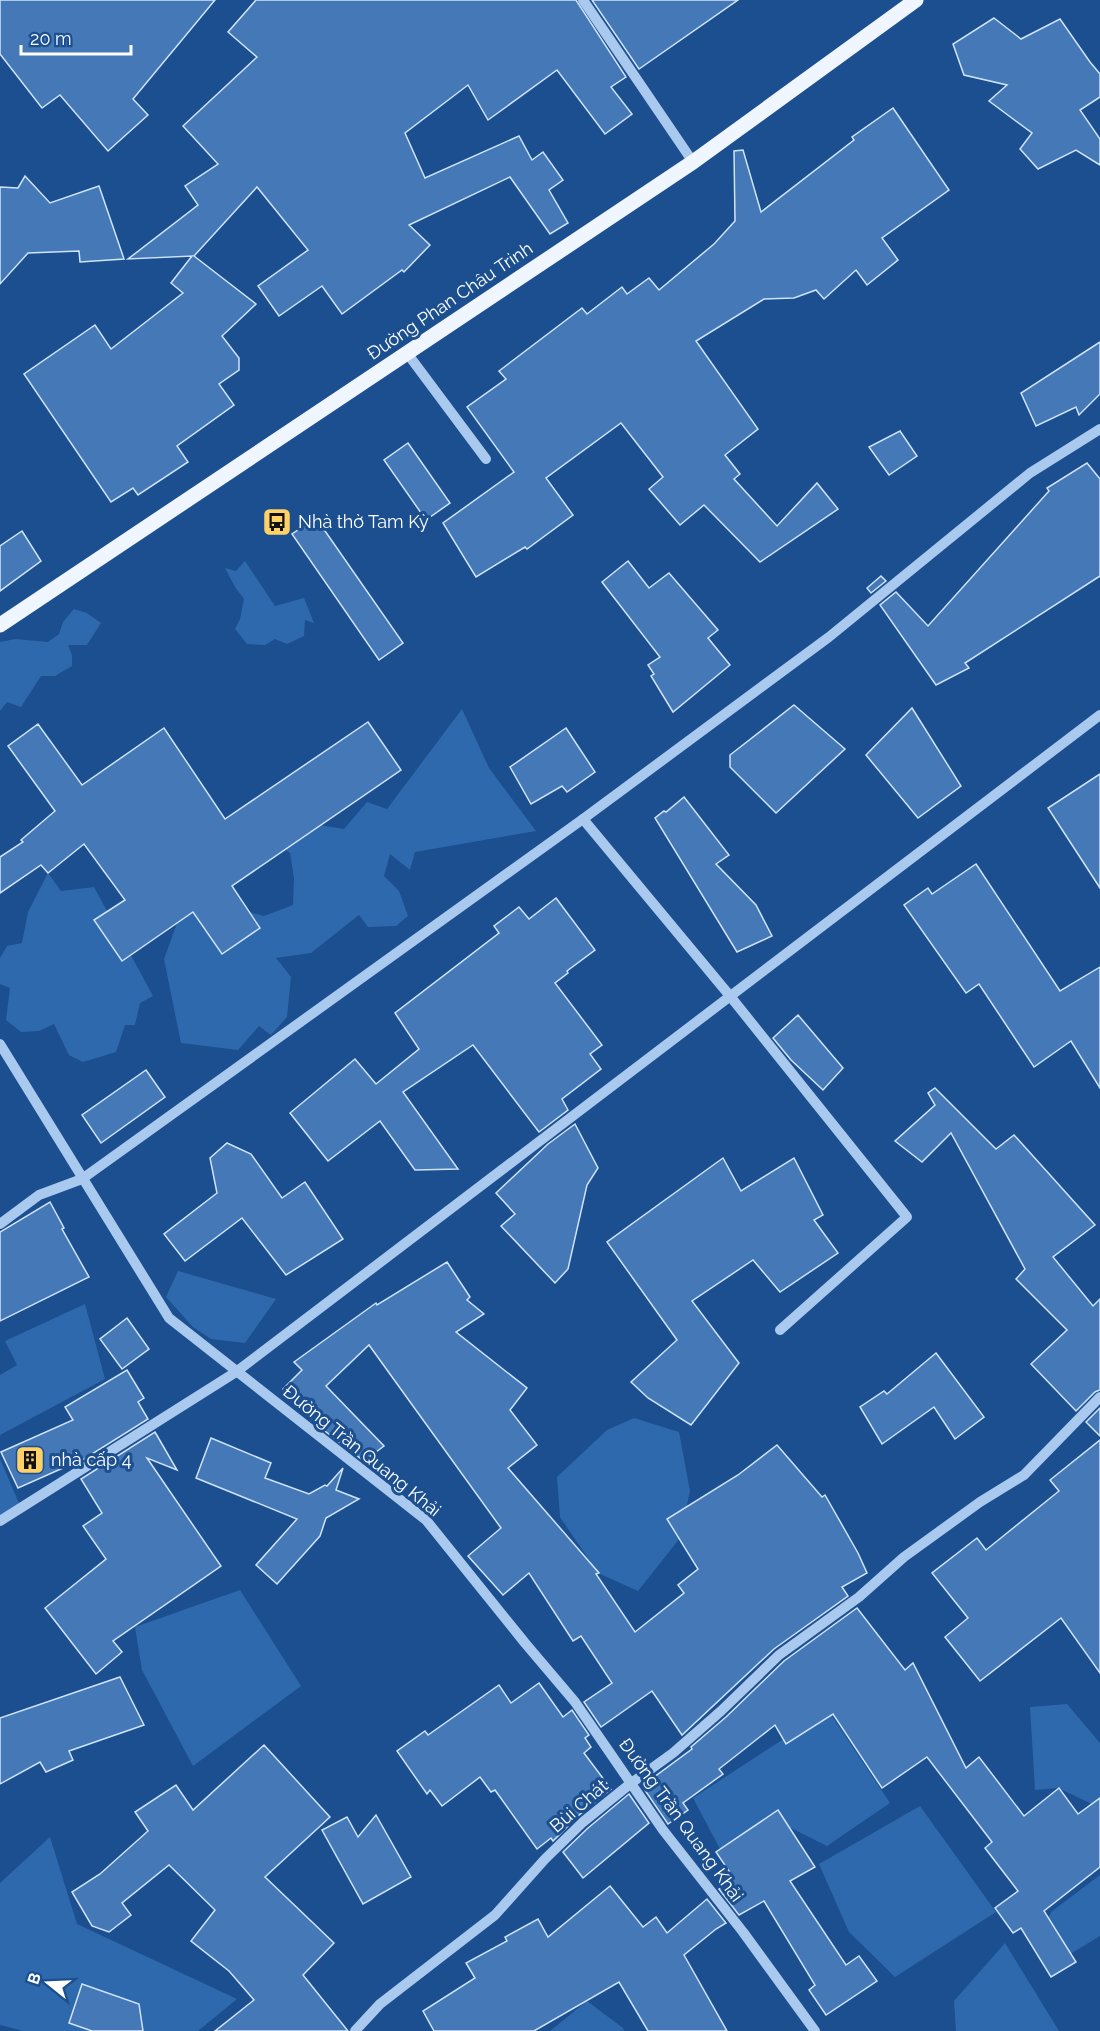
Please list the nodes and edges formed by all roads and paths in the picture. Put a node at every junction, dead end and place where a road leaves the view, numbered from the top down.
1 (583, 0) edge
2 (916, 0) edge
3 (693, 162) junction
4 (407, 353) junction
5 (1100, 429) edge
6 (486, 459) dead end
7 (0, 625) edge
8 (1100, 715) edge
9 (583, 819) junction
10 (730, 996) junction
11 (0, 1044) edge
12 (82, 1179) junction
13 (0, 1224) edge
14 (780, 1330) dead end
15 (236, 1372) junction
16 (1100, 1397) edge
17 (0, 1521) edge
18 (630, 1784) junction
19 (355, 2031) edge
20 (815, 2031) edge

1 - 3 street
2 - 3 main road, Đường Phan Châu Trinh
3 - 4 main road, Đường Phan Châu Trinh
4 - 6 street
4 - 7 main road, Đường Phan Châu Trinh
5 - 9 street
8 - 10 street
9 - 10 street
9 - 12 street
10 - 14 street
10 - 15 street
11 - 12 street, Đường Trần Quang Khải
12 - 13 street
12 - 15 street, Đường Trần Quang Khải
15 - 17 street
15 - 18 street, Đường Trần Quang Khải
16 - 18 street, Bùi Chát
18 - 19 street, Bùi Chát
18 - 20 street, Đường Trần Quang Khải

